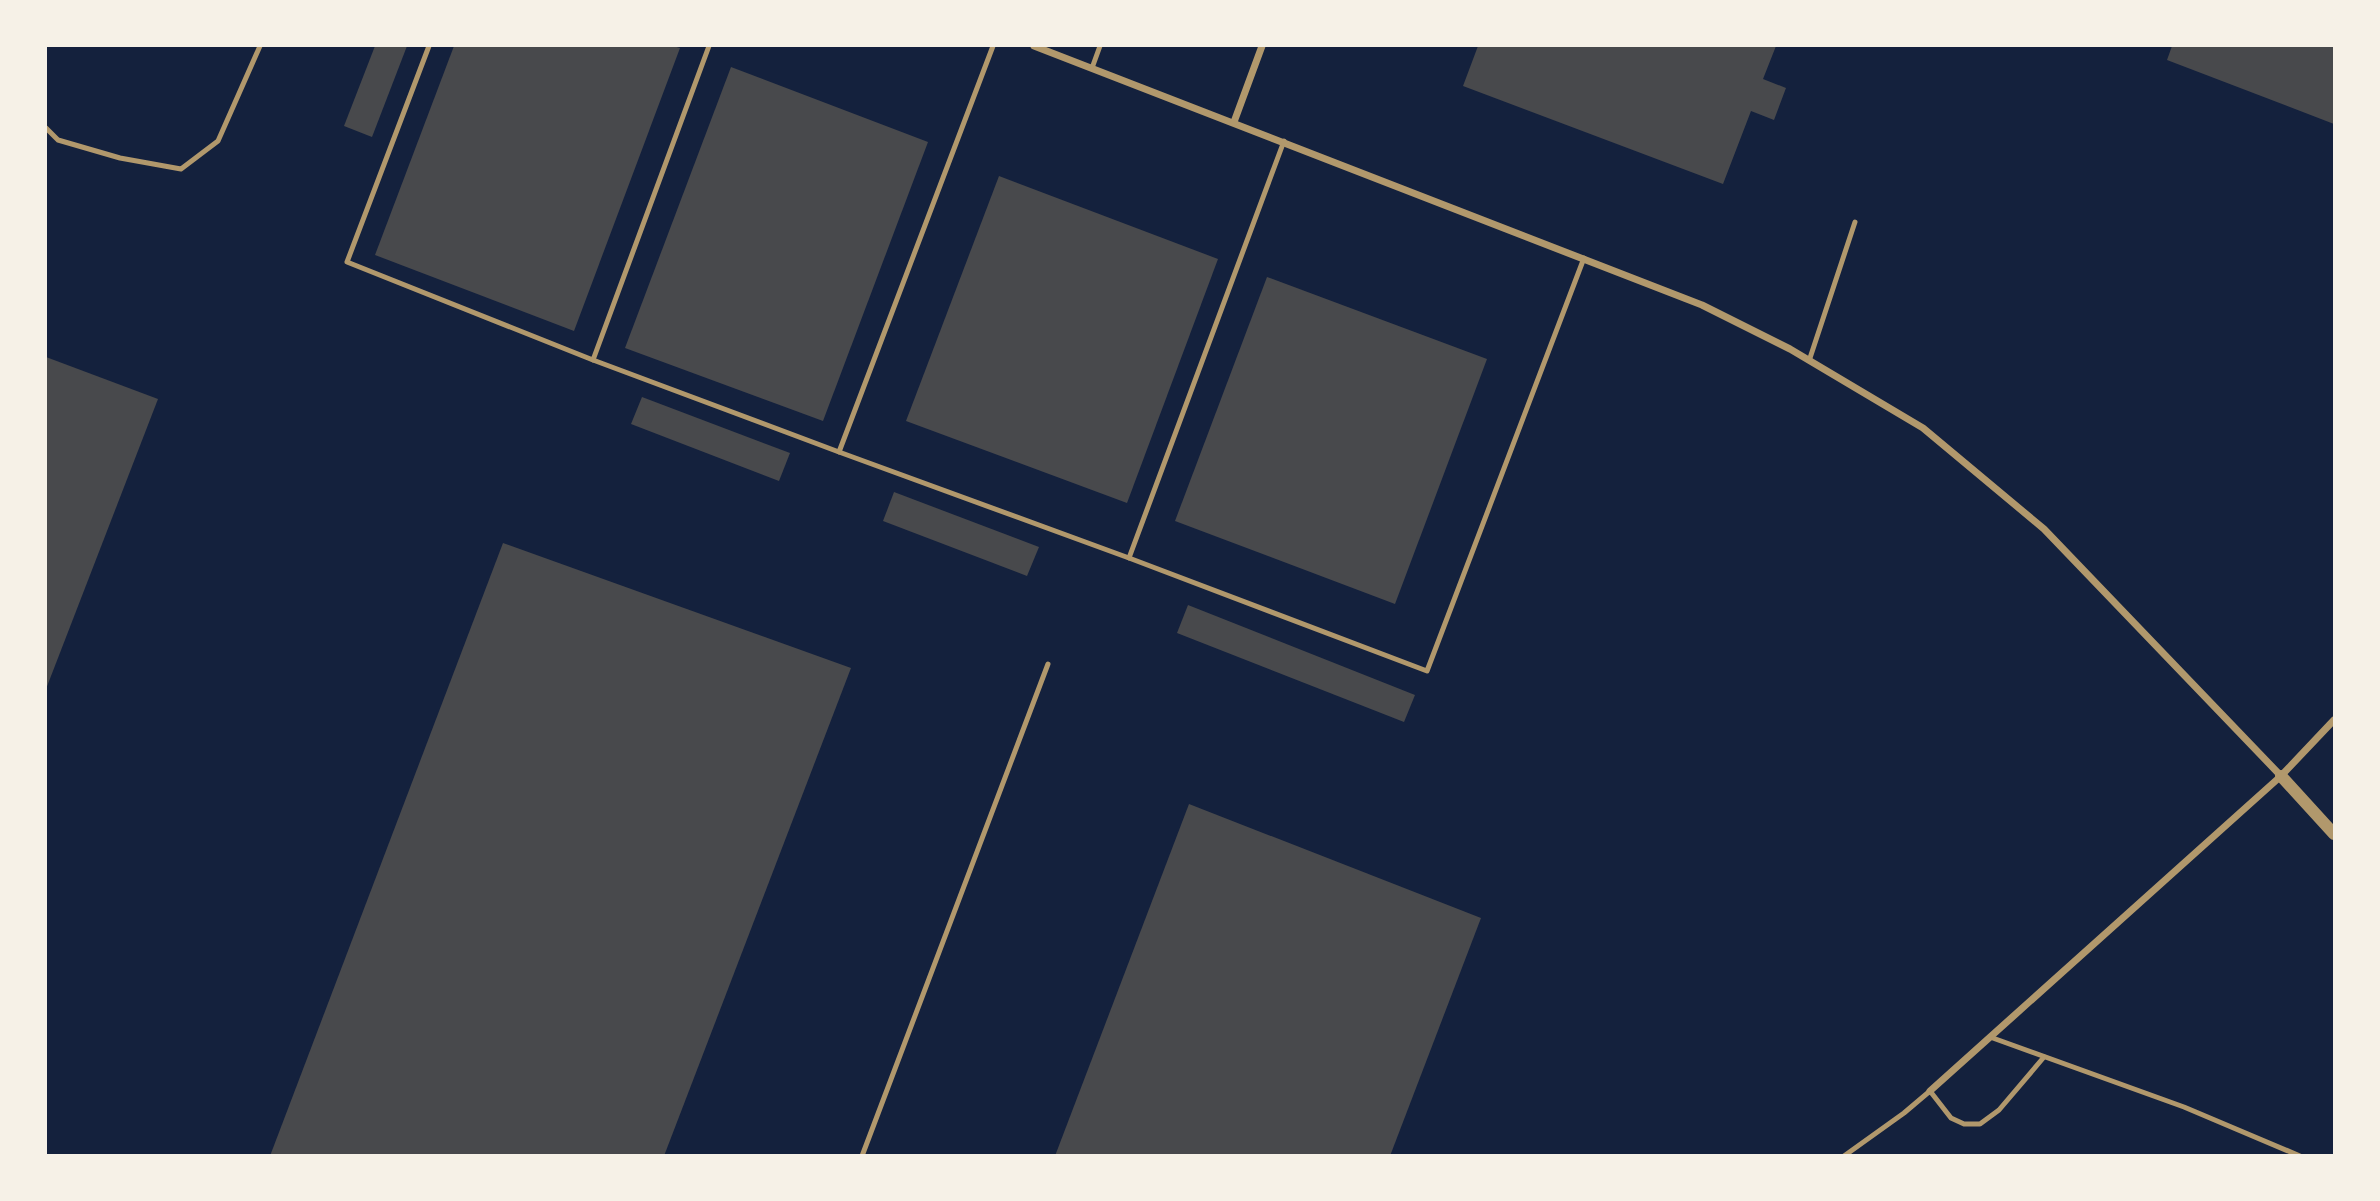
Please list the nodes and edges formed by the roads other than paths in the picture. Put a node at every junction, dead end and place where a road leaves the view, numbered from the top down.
1 (260, 46) edge
2 (429, 46) edge
3 (709, 46) edge
4 (993, 46) edge
5 (1034, 46) edge
6 (1100, 46) edge
7 (1262, 46) edge
8 (1092, 68) junction
9 (1234, 122) junction
10 (46, 128) edge
11 (1284, 141) junction
12 (1854, 222) dead end
13 (1584, 258) junction
14 (593, 360) junction
15 (1809, 360) junction
16 (839, 452) junction
17 (1129, 558) junction
18 (1048, 664) dead end
19 (2334, 720) edge
20 (2281, 776) junction
21 (2334, 834) edge
22 (1990, 1037) junction
23 (2044, 1057) junction
24 (1930, 1091) junction
25 (862, 1156) edge
26 (1844, 1156) edge
27 (2300, 1156) edge

1 - 10 lane
2 - 14 lane
3 - 14 lane
4 - 16 lane
5 - 8 street
6 - 8 lane
7 - 9 street
8 - 9 street
9 - 11 street
11 - 13 street
11 - 17 lane
12 - 15 lane
13 - 15 street
13 - 17 lane
14 - 16 lane
15 - 20 street
16 - 17 lane
18 - 25 lane
19 - 20 street
20 - 21 street
20 - 22 street
22 - 23 lane
22 - 24 street
23 - 24 lane
23 - 27 lane
24 - 26 lane

